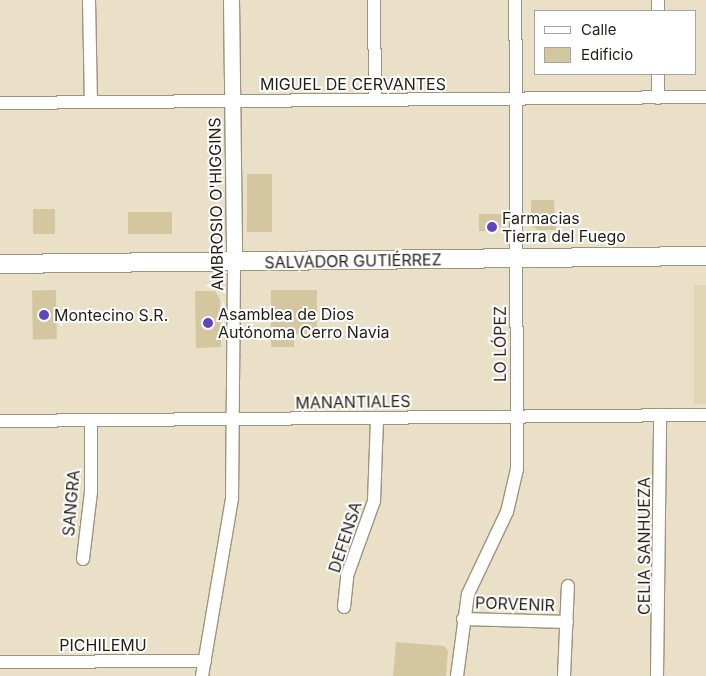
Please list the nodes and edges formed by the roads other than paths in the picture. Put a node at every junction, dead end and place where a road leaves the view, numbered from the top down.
1 (89, 0) edge
2 (231, 0) edge
3 (374, 0) edge
4 (514, 0) edge
5 (658, 75) edge
6 (706, 97) edge
7 (658, 98) junction
8 (515, 99) junction
9 (375, 100) junction
10 (232, 101) junction
11 (91, 102) junction
12 (0, 103) edge
13 (706, 256) edge
14 (516, 259) junction
15 (234, 262) junction
16 (0, 264) edge
17 (706, 415) edge
18 (517, 416) junction
19 (660, 416) junction
20 (377, 418) junction
21 (235, 419) junction
22 (91, 420) junction
23 (0, 421) edge
24 (83, 559) dead end
25 (568, 586) dead end
26 (344, 607) dead end
27 (463, 619) junction
28 (567, 622) junction
29 (205, 661) junction
30 (0, 662) edge
31 (202, 676) edge
32 (457, 676) edge
33 (564, 676) edge
34 (657, 676) edge

1 - 11 street
2 - 10 street, AMBROSIO O'HIGGINS
3 - 9 street
4 - 8 street, LO LÓPEZ
5 - 7 street
6 - 7 street, MIGUEL DE CERVANTES
7 - 8 street, MIGUEL DE CERVANTES
8 - 9 street, MIGUEL DE CERVANTES
8 - 14 street, LO LÓPEZ
9 - 10 street, MIGUEL DE CERVANTES
10 - 11 street, MIGUEL DE CERVANTES
10 - 15 street, AMBROSIO O'HIGGINS
11 - 12 street, MIGUEL DE CERVANTES
13 - 14 main road, SALVADOR GUTIÉRREZ
14 - 15 main road, SALVADOR GUTIÉRREZ
14 - 18 street, LO LÓPEZ
15 - 16 main road, SALVADOR GUTIÉRREZ
15 - 21 street, AMBROSIO O'HIGGINS
17 - 19 street, MANANTIALES
18 - 19 street, MANANTIALES
18 - 20 street, MANANTIALES
18 - 27 street, LO LÓPEZ
19 - 34 street, CELIA SANHUEZA
20 - 21 street, MANANTIALES
20 - 26 street, DEFENSA
21 - 22 street, MANANTIALES
21 - 29 street, AMBROSIO O'HIGGINS
22 - 23 street, MANANTIALES
22 - 24 street, SANGRA
25 - 28 street
27 - 28 street, PORVENIR
27 - 32 street, LO LÓPEZ
28 - 33 street
29 - 30 street, PICHILEMU
29 - 31 street, AMBROSIO O'HIGGINS

